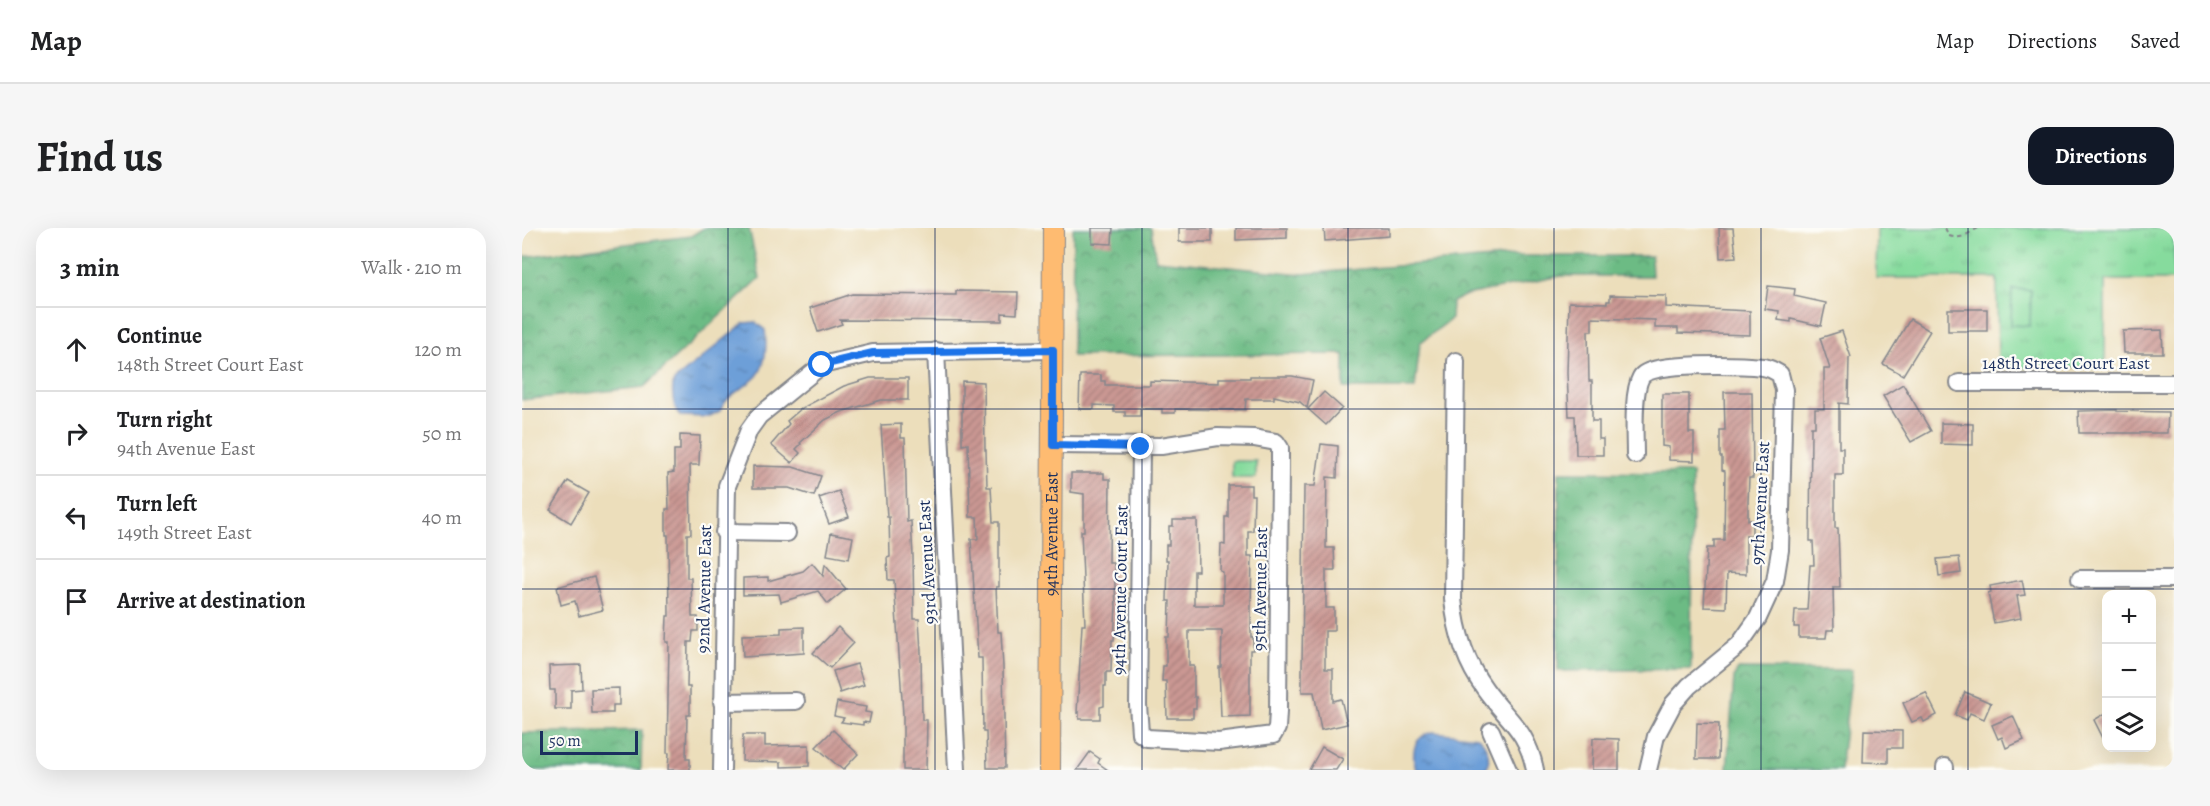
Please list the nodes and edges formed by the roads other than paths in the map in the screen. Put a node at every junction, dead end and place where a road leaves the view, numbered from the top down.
1 (1053, 228) edge
2 (1053, 350) junction
3 (936, 351) junction
4 (1456, 361) dead end
5 (1959, 383) dead end
6 (2174, 383) edge
7 (1053, 445) junction
8 (1141, 447) junction
9 (1635, 455) dead end
10 (724, 532) junction
11 (788, 533) dead end
12 (2080, 579) dead end
13 (2174, 579) edge
14 (796, 701) dead end
15 (722, 702) junction
16 (1491, 731) dead end
17 (1140, 733) joint
18 (1530, 769) edge
19 (722, 770) edge
20 (957, 770) edge
21 (1050, 770) edge
22 (1508, 770) edge
23 (1648, 770) edge

1 - 2 main road, 94th Avenue East
2 - 3 street
2 - 7 main road, 94th Avenue East
3 - 10 street, 92nd Avenue East
3 - 20 street, 93rd Avenue East
4 - 18 street
5 - 6 street, 148th Street Court East
7 - 8 street
7 - 21 main road, 94th Avenue East
8 - 17 street, 94th Avenue Court East
8 - 17 street, 95th Avenue East
9 - 23 street, 97th Avenue East
10 - 11 street
10 - 15 street, 92nd Avenue East
12 - 13 street
14 - 15 street
15 - 19 street, 92nd Avenue East
16 - 22 street

